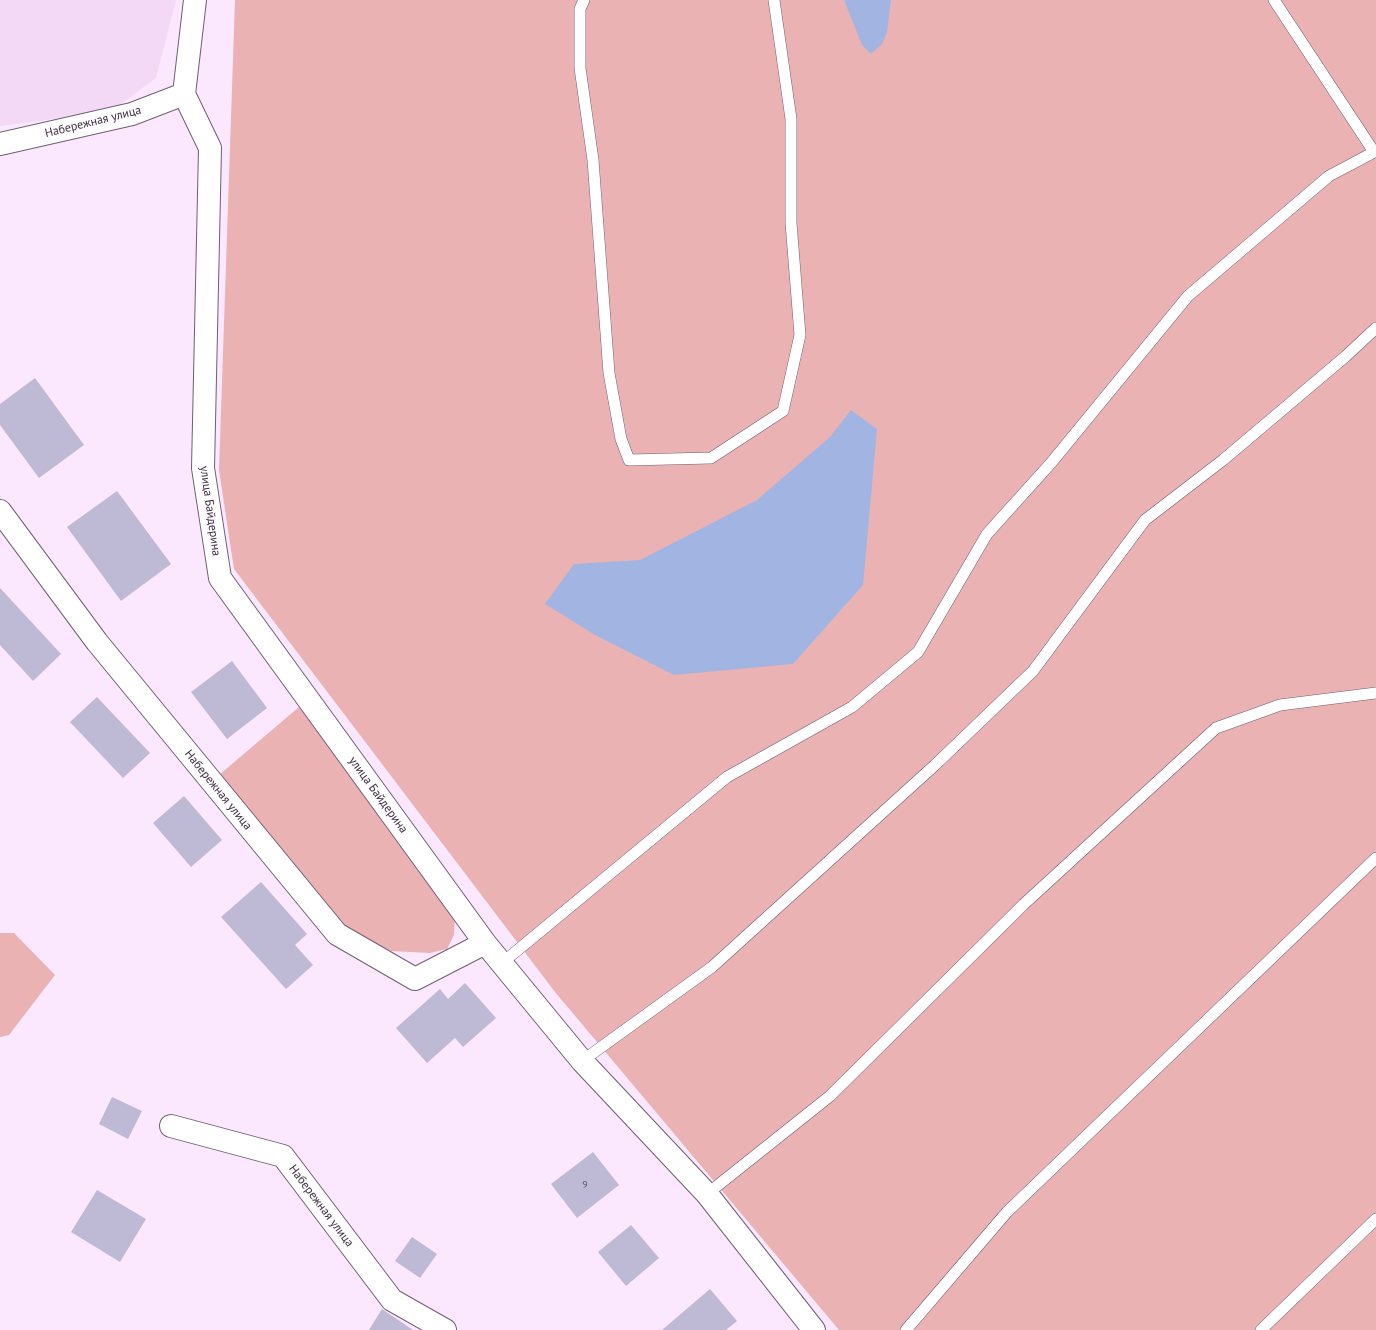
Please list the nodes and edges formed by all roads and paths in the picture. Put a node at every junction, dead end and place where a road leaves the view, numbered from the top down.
1 (196, 0) edge
2 (584, 0) edge
3 (774, 0) edge
4 (1274, 0) edge
5 (184, 94) junction
6 (0, 144) edge
7 (1375, 152) edge
8 (1376, 328) edge
9 (0, 511) edge
10 (1376, 693) edge
11 (1376, 858) edge
12 (486, 943) junction
13 (502, 964) junction
14 (582, 1061) junction
15 (171, 1126) dead end
16 (707, 1194) junction
17 (1376, 1218) edge
18 (445, 1330) edge
19 (814, 1330) edge
20 (906, 1330) edge
21 (1260, 1330) edge

1 - 5 street
2 - 3 lane
4 - 7 lane
5 - 6 street, Набережная улица
5 - 12 street, улица Байдерина
7 - 13 lane
8 - 14 lane
9 - 12 street, Набережная улица
10 - 16 lane
11 - 20 lane
12 - 13 street, улица Байдерина
13 - 14 street, улица Байдерина
14 - 16 street, улица Байдерина
15 - 18 street, Набережная улица
16 - 19 street, улица Байдерина
17 - 21 lane

